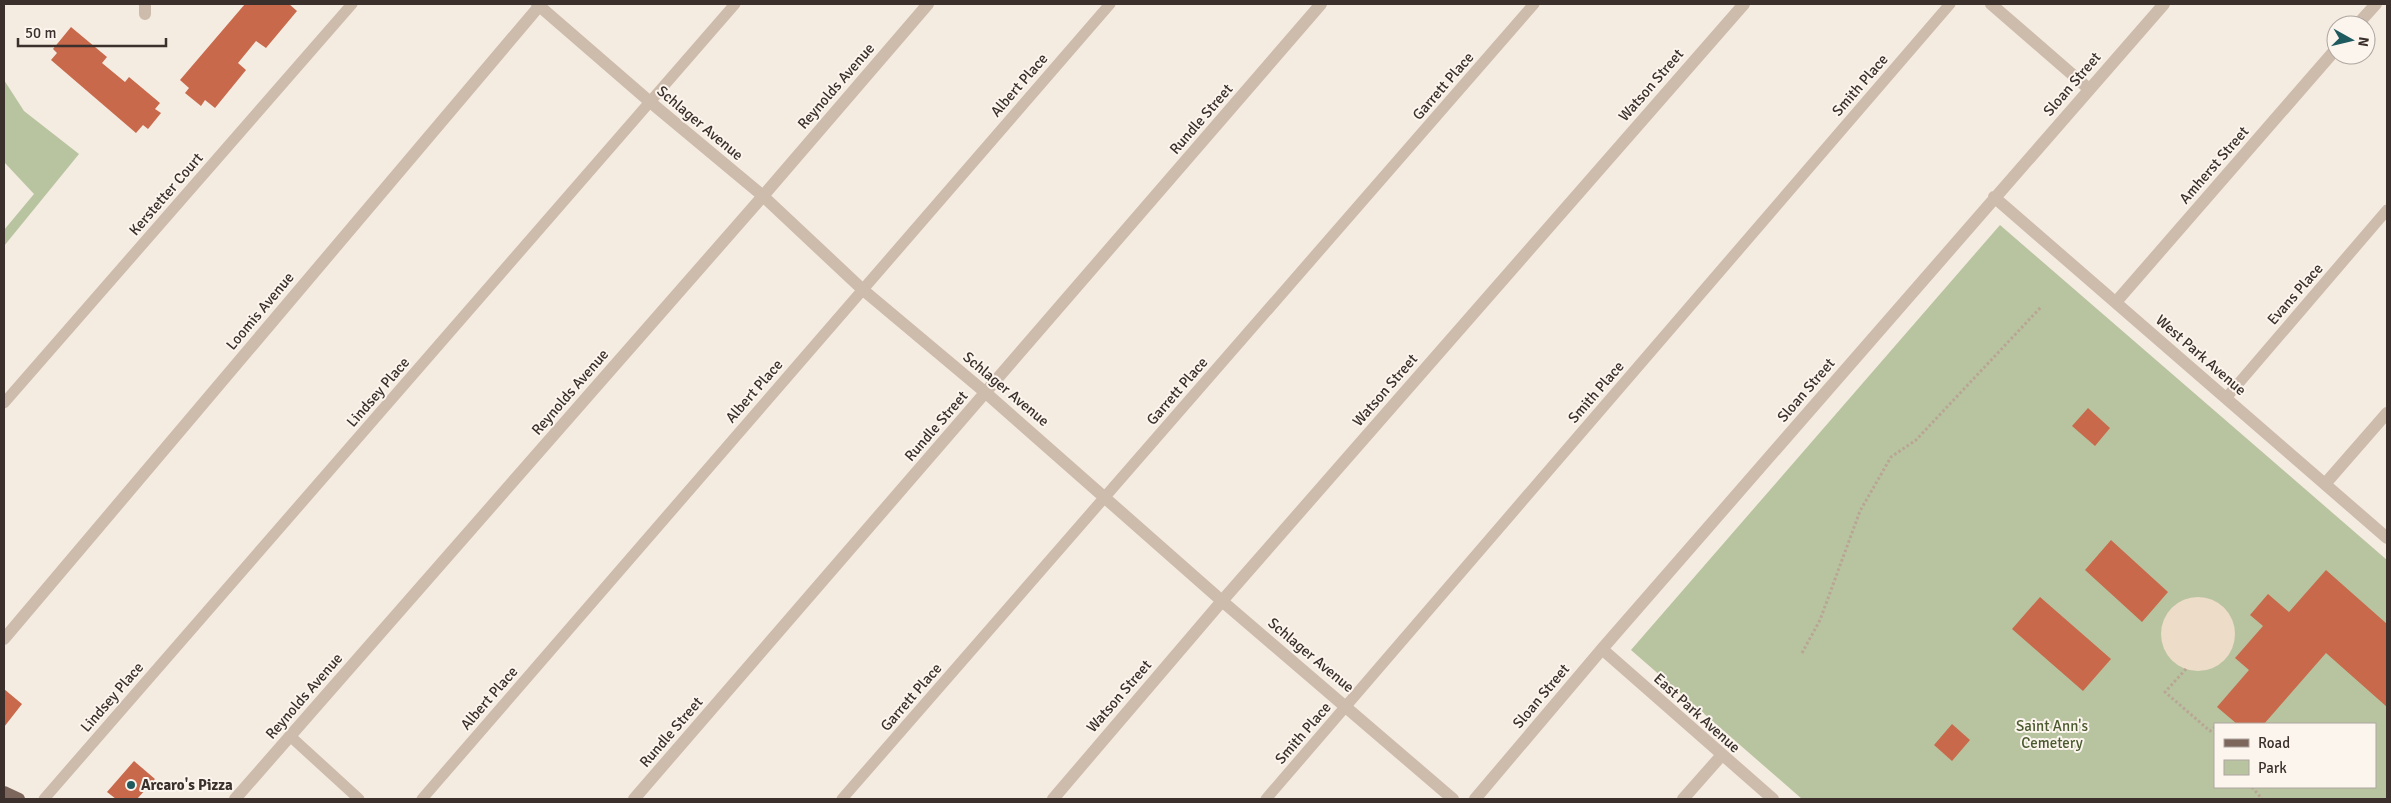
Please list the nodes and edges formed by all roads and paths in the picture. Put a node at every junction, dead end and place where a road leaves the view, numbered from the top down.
1 (352, 4) edge
2 (539, 4) edge
3 (735, 4) edge
4 (928, 4) edge
5 (1110, 4) edge
6 (1321, 4) edge
7 (1534, 4) edge
8 (1744, 4) edge
9 (1950, 4) edge
10 (1991, 4) edge
11 (2164, 4) edge
12 (2376, 4) edge
13 (2366, 15) edge
14 (2326, 60) edge
15 (2089, 89) junction
16 (649, 101) junction
17 (763, 196) junction
18 (1994, 197) junction
19 (2387, 210) edge
20 (862, 289) junction
21 (2116, 302) junction
22 (2041, 307) dead end
23 (986, 393) junction
24 (2226, 398) junction
25 (4, 403) edge
26 (2387, 412) edge
27 (2325, 484) junction
28 (1105, 496) junction
29 (2387, 538) edge
30 (1222, 601) junction
31 (4, 639) edge
32 (1602, 649) junction
33 (1802, 653) dead end
34 (2186, 669) dead end
35 (1346, 706) junction
36 (2214, 728) edge
37 (290, 736) junction
38 (1721, 756) junction
39 (2253, 788) edge
40 (4, 792) edge
41 (19, 799) edge
42 (44, 799) edge
43 (235, 799) edge
44 (359, 799) edge
45 (422, 799) edge
46 (634, 799) edge
47 (842, 799) edge
48 (1052, 799) edge
49 (1266, 799) edge
50 (1453, 799) edge
51 (1475, 799) edge
52 (1683, 799) edge
53 (1773, 799) edge
54 (2262, 799) edge

1 - 25 lane, Kerstetter Court
2 - 16 street, Schlager Avenue
2 - 31 street, Loomis Avenue
3 - 16 lane, Lindsey Place
4 - 17 street, Reynolds Avenue
5 - 20 lane, Albert Place
6 - 23 street, Rundle Street
7 - 28 lane, Garrett Place
8 - 30 street, Watson Street
9 - 35 lane, Smith Place
10 - 15 street
11 - 15 street, Sloan Street
12 - 13 street
14 - 21 street, Amherst Street
15 - 18 street, Sloan Street
16 - 17 street, Schlager Avenue
16 - 42 lane, Lindsey Place
17 - 20 street, Schlager Avenue
17 - 37 street, Reynolds Avenue
18 - 21 street, West Park Avenue
18 - 32 street, Sloan Street
19 - 24 lane, Evans Place
20 - 23 street, Schlager Avenue
20 - 45 lane, Albert Place
21 - 24 street, West Park Avenue
22 - 33 path
23 - 28 street, Schlager Avenue
23 - 46 street, Rundle Street
24 - 27 street, West Park Avenue
26 - 27 street
27 - 29 street, West Park Avenue
28 - 30 street, Schlager Avenue
28 - 47 lane, Garrett Place
30 - 35 street, Schlager Avenue
30 - 48 street, Watson Street
32 - 38 street, East Park Avenue
32 - 51 street, Sloan Street
34 - 36 path
35 - 49 lane, Smith Place
35 - 50 street, Schlager Avenue
37 - 43 street, Reynolds Avenue
37 - 44 lane
38 - 52 street
38 - 53 street, East Park Avenue
39 - 54 path
40 - 41 main road

